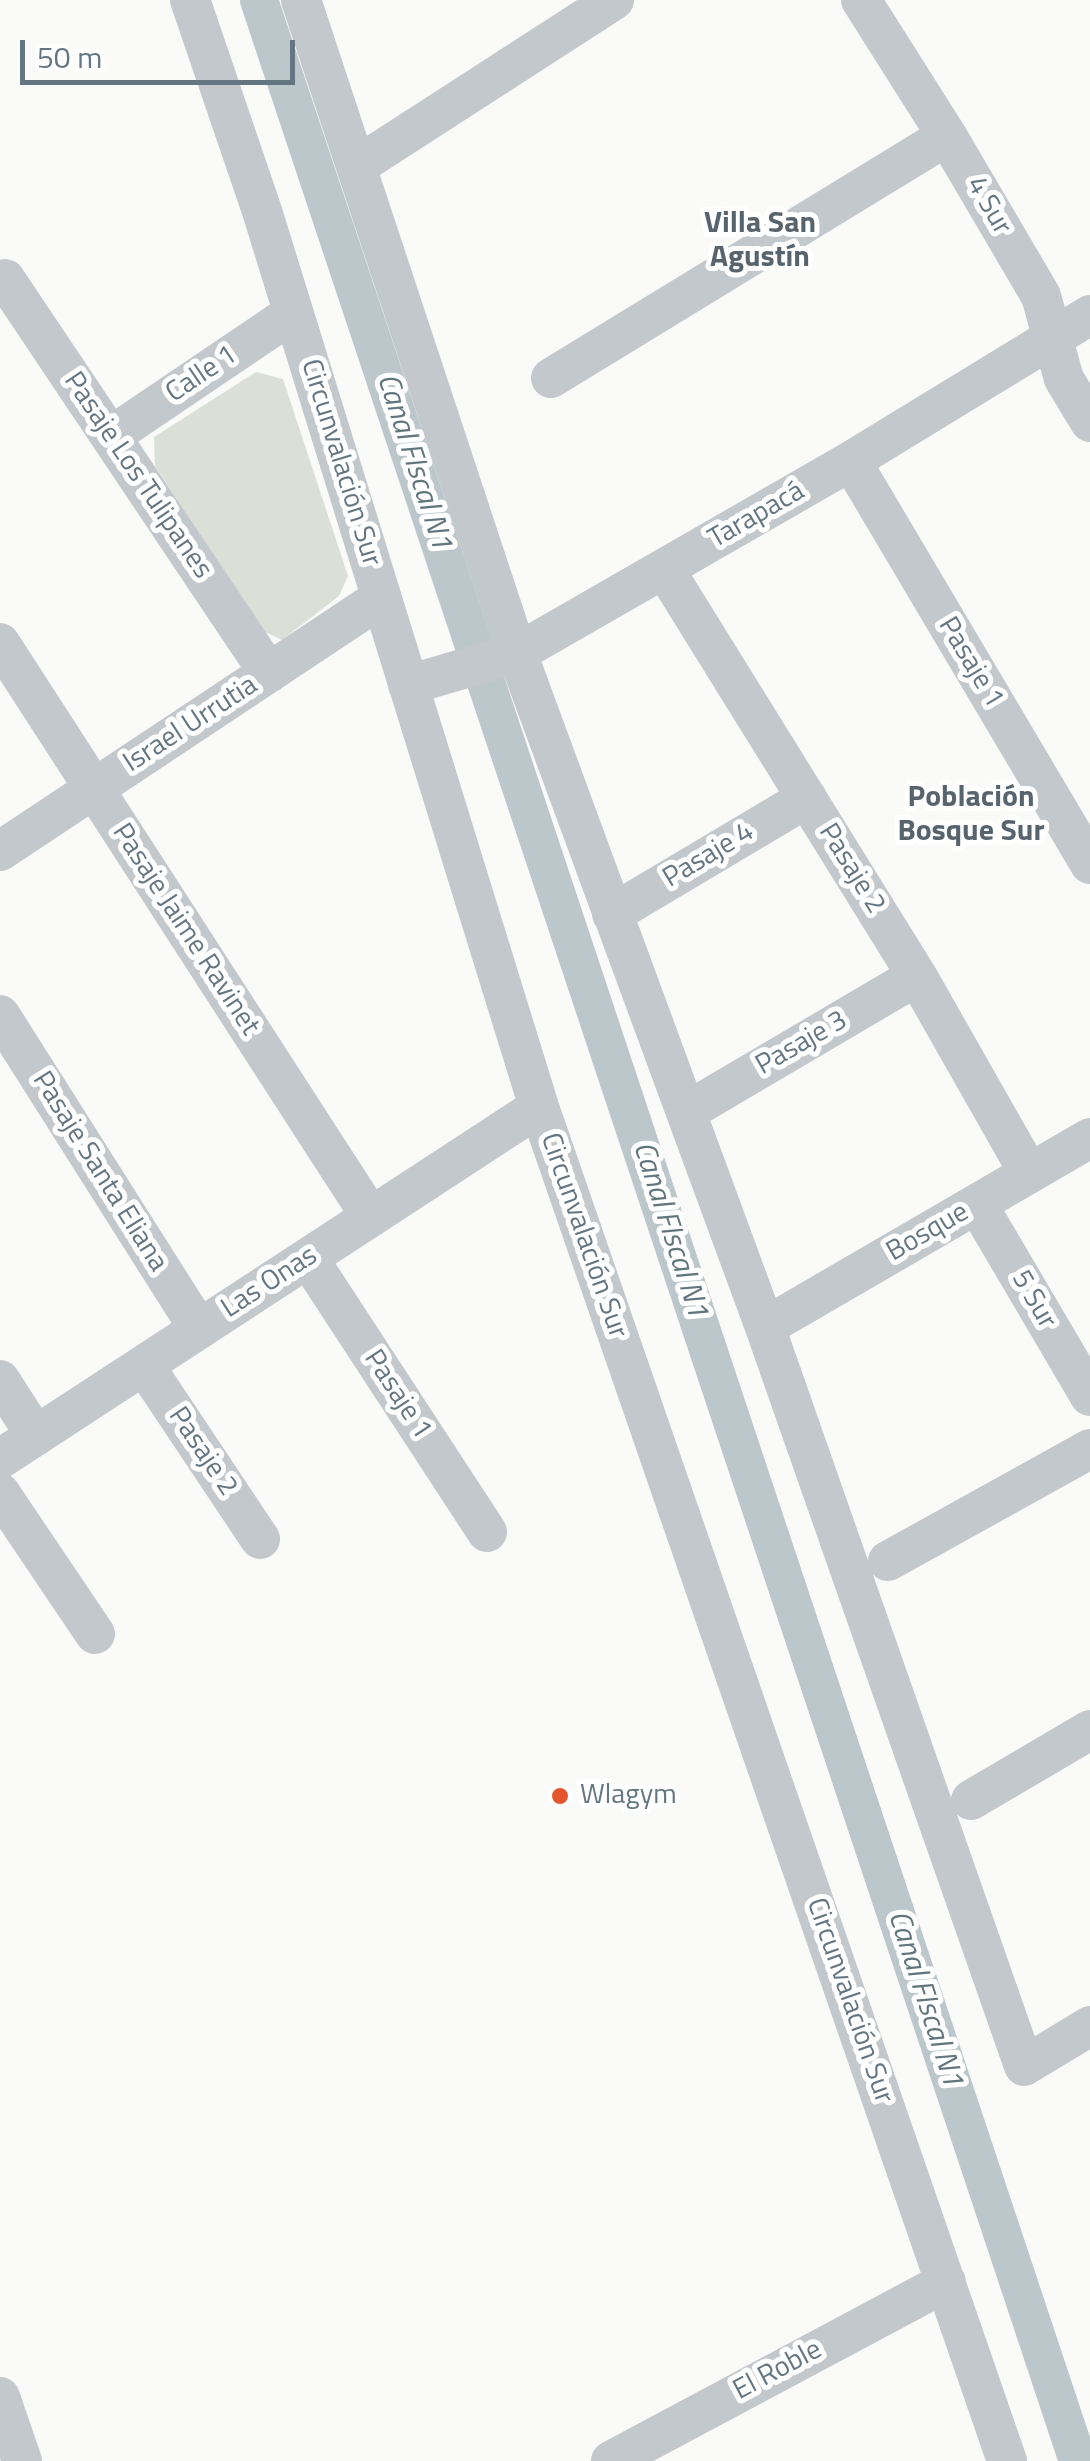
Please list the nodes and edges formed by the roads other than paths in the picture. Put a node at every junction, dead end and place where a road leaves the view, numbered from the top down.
1 (190, 0) edge
2 (301, 0) edge
3 (614, 0) edge
4 (861, 0) edge
5 (947, 136) junction
6 (357, 166) junction
7 (5, 279) dead end
8 (293, 313) junction
9 (1090, 316) edge
10 (1052, 338) junction
11 (551, 378) dead end
12 (1090, 422) edge
13 (111, 436) junction
14 (851, 461) junction
15 (665, 570) junction
16 (382, 598) junction
17 (0, 643) edge
18 (506, 656) junction
19 (269, 673) junction
20 (417, 682) junction
21 (94, 789) junction
22 (807, 798) junction
23 (0, 851) edge
24 (1090, 864) edge
25 (612, 914) junction
26 (917, 976) junction
27 (0, 1016) edge
28 (539, 1107) junction
29 (686, 1112) junction
30 (1090, 1138) edge
31 (1029, 1173) junction
32 (977, 1204) junction
33 (371, 1217) junction
34 (308, 1258) junction
35 (765, 1327) junction
36 (199, 1329) junction
37 (144, 1365) junction
38 (0, 1380) edge
39 (1090, 1396) edge
40 (36, 1436) junction
41 (1090, 1449) edge
42 (0, 1459) edge
43 (0, 1493) edge
44 (486, 1532) dead end
45 (260, 1539) dead end
46 (888, 1561) dead end
47 (96, 1634) dead end
48 (1090, 1730) edge
49 (971, 1800) dead end
50 (1090, 2026) edge
51 (946, 2282) junction
52 (0, 2397) edge
53 (22, 2461) edge
54 (611, 2461) edge
55 (1008, 2461) edge

1 - 8 street, Circunvalación Sur
2 - 6 street
3 - 6 street
4 - 5 street, 4 Sur
5 - 10 street, 4 Sur
5 - 11 street
6 - 18 street
7 - 13 street, Pasaje Los Tulipanes
8 - 13 street, Calle 1
8 - 16 street, Circunvalación Sur
9 - 10 street, Tarapacá
10 - 12 street, 4 Sur
10 - 14 street, Tarapacá
13 - 19 street, Pasaje Los Tulipanes
14 - 15 street, Tarapacá
14 - 24 street, Pasaje 1
15 - 18 street, Tarapacá
15 - 22 street, Pasaje 2
16 - 19 street, Israel Urrutia
16 - 20 street, Circunvalación Sur
17 - 21 street, Pasaje Jaime Ravinet
18 - 20 street, Tarapacá
18 - 25 street
19 - 21 street, Israel Urrutia
20 - 28 street, Circunvalación Sur
21 - 23 street, Israel Urrutia
21 - 33 street, Pasaje Jaime Ravinet
22 - 25 street, Pasaje 4
22 - 26 street, Pasaje 2
25 - 29 street
26 - 29 street, Pasaje 3
26 - 31 street, Pasaje 2
27 - 36 street, Pasaje Santa Eliana
28 - 33 street, Las Onas
28 - 51 street, Circunvalación Sur
29 - 35 street
30 - 31 street, Bosque
31 - 32 street, Bosque
32 - 35 street, Bosque
32 - 39 street, 5 Sur
33 - 34 street, Las Onas
34 - 36 street, Las Onas
34 - 44 street, Pasaje 1
35 - 50 street
36 - 37 street, Las Onas
37 - 40 street, Las Onas
37 - 45 street, Pasaje 2
38 - 40 street
40 - 42 street, Las Onas
41 - 46 street
43 - 47 street
48 - 49 street
51 - 54 street, El Roble
51 - 55 street, Circunvalación Sur
52 - 53 street

